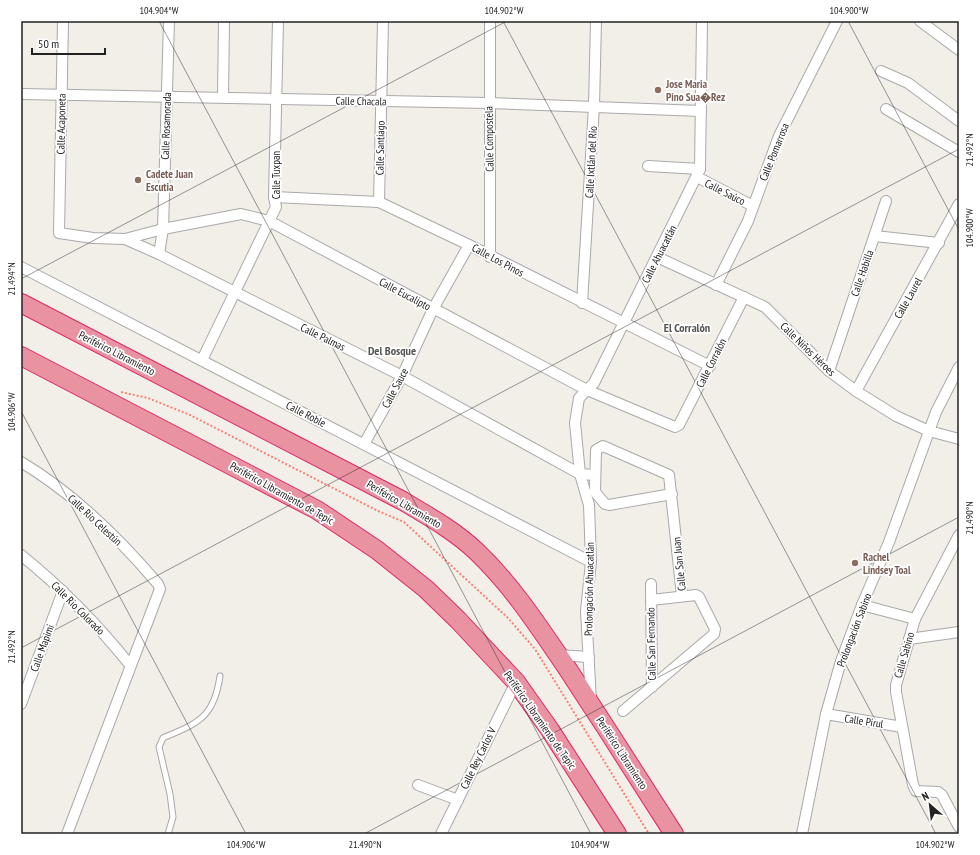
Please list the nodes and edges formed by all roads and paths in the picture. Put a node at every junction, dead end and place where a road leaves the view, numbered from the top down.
1 (63, 21) edge
2 (169, 21) edge
3 (224, 21) edge
4 (278, 21) edge
5 (383, 21) edge
6 (490, 21) edge
7 (596, 21) edge
8 (702, 21) edge
9 (837, 21) edge
10 (920, 21) edge
11 (959, 50) edge
12 (881, 71) dead end
13 (21, 94) edge
14 (61, 94) junction
15 (166, 96) junction
16 (224, 97) junction
17 (277, 99) junction
18 (381, 102) junction
19 (488, 103) junction
20 (594, 106) junction
21 (886, 109) dead end
22 (701, 111) junction
23 (959, 122) edge
24 (959, 152) edge
25 (648, 166) dead end
26 (698, 173) junction
27 (274, 197) junction
28 (886, 201) dead end
29 (379, 202) junction
30 (959, 204) edge
31 (753, 206) junction
32 (269, 221) junction
33 (58, 228) joint
34 (163, 229) junction
35 (875, 236) junction
36 (125, 239) junction
37 (939, 243) junction
38 (469, 245) junction
39 (159, 254) junction
40 (490, 257) junction
41 (658, 257) junction
42 (21, 267) edge
43 (716, 285) junction
44 (235, 293) junction
45 (744, 298) junction
46 (21, 303) edge
47 (582, 303) junction
48 (433, 309) junction
49 (624, 322) junction
50 (21, 356) edge
51 (202, 360) junction
52 (710, 366) junction
53 (959, 367) edge
54 (829, 371) junction
55 (402, 376) junction
56 (587, 390) junction
57 (856, 391) junction
58 (675, 427) joint
59 (929, 431) junction
60 (959, 439) edge
61 (364, 444) junction
62 (21, 462) edge
63 (580, 474) junction
64 (595, 475) junction
65 (672, 494) junction
66 (959, 535) edge
67 (21, 555) edge
68 (591, 562) junction
69 (651, 584) dead end
70 (62, 591) junction
71 (682, 596) junction
72 (651, 600) junction
73 (862, 605) junction
74 (915, 618) junction
75 (959, 632) edge
76 (909, 639) junction
77 (558, 655) junction
78 (589, 657) junction
79 (130, 665) junction
80 (220, 676) dead end
81 (516, 682) junction
82 (652, 687) junction
83 (21, 704) edge
84 (591, 705) junction
85 (623, 711) dead end
86 (826, 714) junction
87 (902, 727) junction
88 (418, 785) dead end
89 (458, 800) junction
90 (959, 828) edge
91 (67, 834) edge
92 (168, 834) edge
93 (441, 834) edge
94 (618, 834) edge
95 (674, 834) edge
96 (802, 834) edge

1 - 14 street, Calle Acaponeta
2 - 15 street, Calle Rosamorada
3 - 16 street
4 - 17 street, Calle Tuxpan
5 - 18 street, Calle Santiago
6 - 19 street, Calle Compostela
7 - 20 street, Calle Ixtlán del Río
8 - 22 street, Calle Ahuacatlán
9 - 31 street, Calle Pomarrosa
10 - 11 street
12 - 23 street
13 - 14 street, Calle Chacala
14 - 15 street, Calle Chacala
14 - 33 street, Calle Acaponeta
15 - 16 street, Calle Chacala
15 - 34 street, Calle Rosamorada
16 - 17 street, Calle Chacala
17 - 18 street, Calle Chacala
17 - 27 street, Calle Tuxpan
18 - 19 street, Calle Chacala
18 - 29 street, Calle Santiago
19 - 20 street, Calle Chacala
19 - 40 street, Calle Compostela
20 - 22 street, Calle Chacala
20 - 47 street, Calle Ixtlán del Río
21 - 24 street
22 - 26 street, Calle Ahuacatlán
25 - 26 street
26 - 31 street, Calle Saúco
26 - 41 street, Calle Ahuacatlán
27 - 29 street, Calle Los Pinos
27 - 32 street, Calle Tuxpan
28 - 35 street
29 - 38 street, Calle Los Pinos
30 - 37 street, Calle Laurel
31 - 43 street, Calle Pomarrosa
32 - 34 street, Calle Eucalipto
32 - 44 street, Calle Tuxpan
32 - 48 street, Calle Eucalipto
33 - 36 street, Calle Palmas
34 - 36 street, Calle Eucalipto
34 - 39 street, Calle Rosamorada
35 - 37 street, Calle Habilla
35 - 54 street, Calle Habilla
36 - 39 street, Calle Palmas
37 - 57 street, Calle Laurel
38 - 40 street, Calle Los Pinos
38 - 48 street, Calle Sauce
39 - 44 street, Calle Palmas
40 - 47 street, Calle Los Pinos
41 - 43 street, Calle Niños Héroes
41 - 49 street, Calle Ahuacatlán
42 - 51 street, Calle Roble
43 - 45 street, Calle Niños Héroes
44 - 51 street, Calle Tuxpan
44 - 55 street, Calle Palmas
45 - 52 street, Calle Corralón
45 - 54 street, Calle Niños Héroes
46 - 77 highway, Periférico Libramiento
47 - 49 street, Calle Los Pinos
48 - 55 street, Calle Sauce
48 - 56 street, Calle Eucalipto
49 - 52 street, Calle Los Pinos
49 - 56 street, Calle Ahuacatlán
50 - 81 highway, Periférico Libramiento de Tepic
51 - 61 street, Calle Roble
52 - 58 street, Calle Corralón
53 - 59 street, Prolongación Sabino
54 - 57 street, Calle Niños Héroes
55 - 61 street, Calle Sauce
55 - 63 street, Calle Palmas
56 - 58 street, Calle Eucalipto
56 - 63 street, Calle Ahuacatlán
57 - 59 street, Calle Niños Héroes
59 - 60 street, Calle Niños Héroes
59 - 73 street, Prolongación Sabino
61 - 68 street, Calle Roble
62 - 79 street, Calle Rio Celestún
63 - 64 street
63 - 68 street, Prolongación Ahuacatlán
64 - 65 street
64 - 65 street, Calle San Juan
65 - 71 street, Calle San Juan
66 - 74 street, Calle Sabino
67 - 70 street, Calle Rio Colorado
68 - 78 street, Prolongación Ahuacatlán
69 - 72 street, Calle San Fernando
70 - 79 street, Calle Rio Colorado
70 - 83 street, Calle Mapimí
71 - 72 street
71 - 82 street, Calle San Juan
72 - 82 street, Calle San Fernando
73 - 74 street
73 - 86 street, Prolongación Sabino
74 - 76 street, Calle Sabino
75 - 76 street
76 - 87 street, Calle Sabino
77 - 78 street
77 - 84 highway, Periférico Libramiento
78 - 84 street, Prolongación Ahuacatlán
79 - 91 street
80 - 92 lane
81 - 89 street, Calle Rey Carlos V
81 - 94 highway, Periférico Libramiento de Tepic
82 - 85 street, Calle San Juan
84 - 95 highway, Periférico Libramiento
86 - 87 street, Calle Pirul
86 - 96 street, Prolongación Sabino
87 - 90 street, Calle Sabino
88 - 89 street
89 - 93 street, Calle Rey Carlos V

